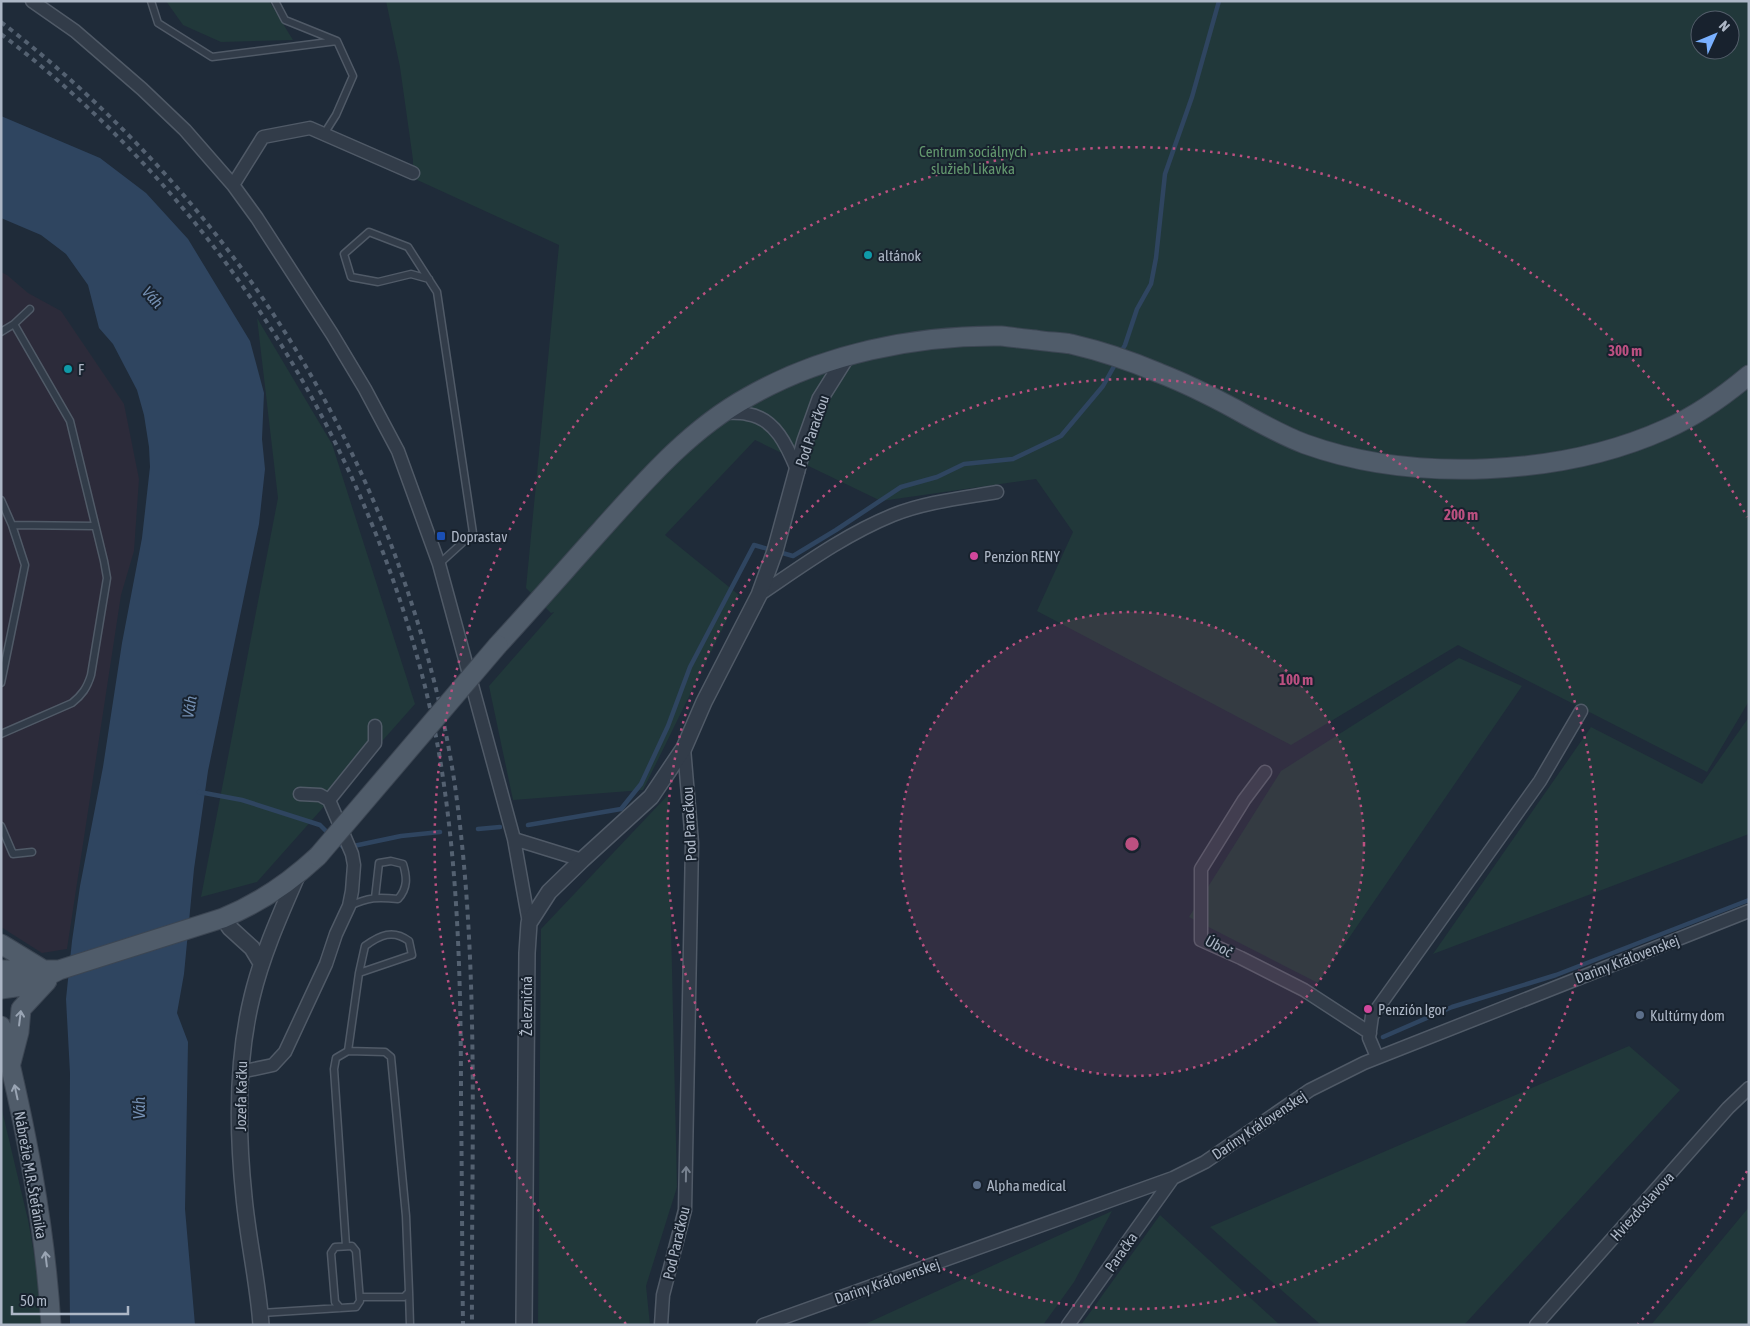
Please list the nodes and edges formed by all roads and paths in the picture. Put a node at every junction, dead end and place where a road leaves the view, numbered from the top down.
1 (32, 1) edge
2 (144, 1) edge
3 (150, 1) edge
4 (275, 1) edge
5 (154, 11) junction
6 (337, 41) junction
7 (324, 134) junction
8 (413, 173) dead end
9 (233, 185) junction
10 (429, 279) junction
11 (30, 309) dead end
12 (14, 324) junction
13 (1, 332) edge
14 (847, 356) junction
15 (1749, 375) edge
16 (721, 413) junction
17 (798, 472) junction
18 (997, 492) dead end
19 (1, 500) edge
20 (12, 525) junction
21 (95, 526) junction
22 (439, 564) junction
23 (759, 595) junction
24 (1, 684) edge
25 (1580, 711) dead end
26 (375, 726) dead end
27 (1, 734) edge
28 (684, 748) junction
29 (1265, 772) dead end
30 (300, 794) dead end
31 (329, 800) junction
32 (1, 826) edge
33 (514, 839) junction
34 (32, 852) dead end
35 (582, 860) junction
36 (297, 876) junction
37 (374, 898) junction
38 (349, 906) junction
39 (1749, 911) edge
40 (223, 918) junction
41 (529, 923) junction
42 (1, 944) edge
43 (261, 963) junction
44 (1, 970) edge
45 (51, 970) junction
46 (359, 973) junction
47 (1, 989) edge
48 (1, 1026) edge
49 (1370, 1033) junction
50 (348, 1052) junction
51 (1377, 1057) junction
52 (10, 1066) junction
53 (240, 1072) junction
54 (1749, 1088) edge
55 (1173, 1178) junction
56 (346, 1246) junction
57 (409, 1292) junction
58 (360, 1297) junction
59 (340, 1308) junction
60 (260, 1319) edge
61 (51, 1325) edge
62 (410, 1325) edge
63 (524, 1325) edge
64 (661, 1325) edge
65 (763, 1325) edge
66 (1068, 1325) edge
67 (1536, 1325) edge

1 - 9 street
2 - 5 lane
3 - 5 lane
4 - 6 lane
5 - 6 lane
6 - 7 lane
7 - 8 street
7 - 9 street
9 - 22 street
10 - 10 lane
10 - 22 lane
11 - 12 lane
12 - 13 lane
12 - 21 lane
14 - 15 main road
14 - 16 main road
14 - 17 street, Pod Paračkou
16 - 17 street
16 - 36 main road, bridge
17 - 23 street, Pod Paračkou
18 - 23 street
19 - 20 lane
20 - 21 lane
20 - 24 lane
21 - 27 lane
22 - 33 street
23 - 28 street, Pod Paračkou
25 - 49 street
26 - 31 street
28 - 35 street, Železničná
64 -> 28 street, Pod Paračkou
29 - 49 street, Úboč
30 - 31 street
31 - 38 street
32 - 34 lane
33 - 35 street
33 - 41 street
35 - 41 street, Železničná
36 - 40 main road
36 - 43 street, Jozefa Kačku
37 - 37 lane
37 - 38 lane
38 - 53 street
39 - 51 street, Dariny Kráľovenskej
40 - 43 street
40 - 45 main road
41 - 63 street, Železničná
42 - 45 main road
43 - 53 street, Jozefa Kačku
44 - 45 main road
45 - 47 main road
52 -> 45 main road
46 - 46 lane
46 - 50 lane
48 - 52 main road, Nábrežie M.R. Štefánika
49 - 51 street
50 - 56 lane
50 - 57 lane
51 - 55 street, Dariny Kráľovenskej
61 -> 52 main road, Nábrežie M.R. Štefánika
53 - 60 street, Jozefa Kačku
54 - 67 street, Hviezdoslavova
55 - 65 street, Dariny Kráľovenskej
55 - 66 street, Paračka
56 - 58 lane
56 - 59 lane
57 - 58 lane
57 - 62 lane
58 - 59 lane
59 - 60 lane

